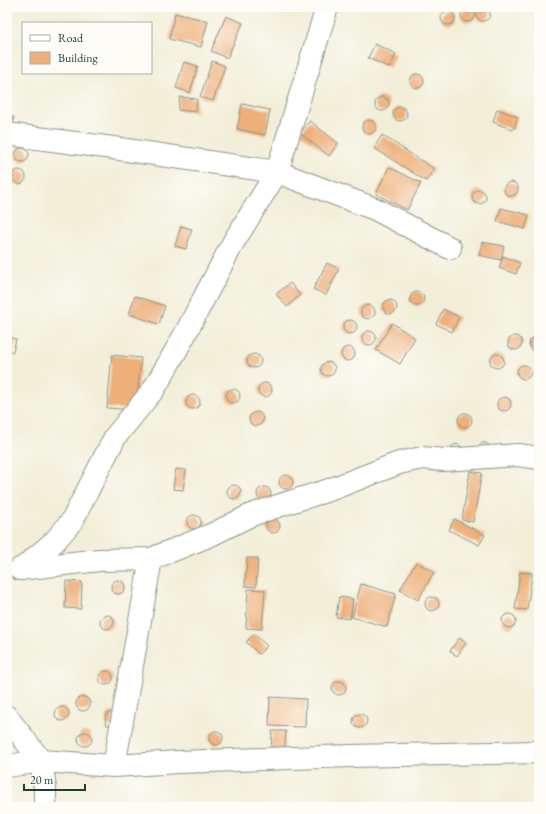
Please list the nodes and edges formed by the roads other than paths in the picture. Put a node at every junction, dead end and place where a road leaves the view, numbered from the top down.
1 (327, 7) edge
2 (7, 134) edge
3 (277, 172) junction
4 (450, 248) dead end
5 (539, 458) edge
6 (151, 559) junction
7 (15, 570) edge
8 (7, 717) edge
9 (539, 752) edge
10 (41, 761) junction
11 (7, 766) edge
12 (114, 766) junction
13 (45, 807) edge

1 - 3 street
2 - 3 street
3 - 4 street
3 - 7 street
5 - 6 street
6 - 7 street
6 - 12 street
8 - 10 street
9 - 12 street
10 - 11 street
10 - 12 street
10 - 13 street

